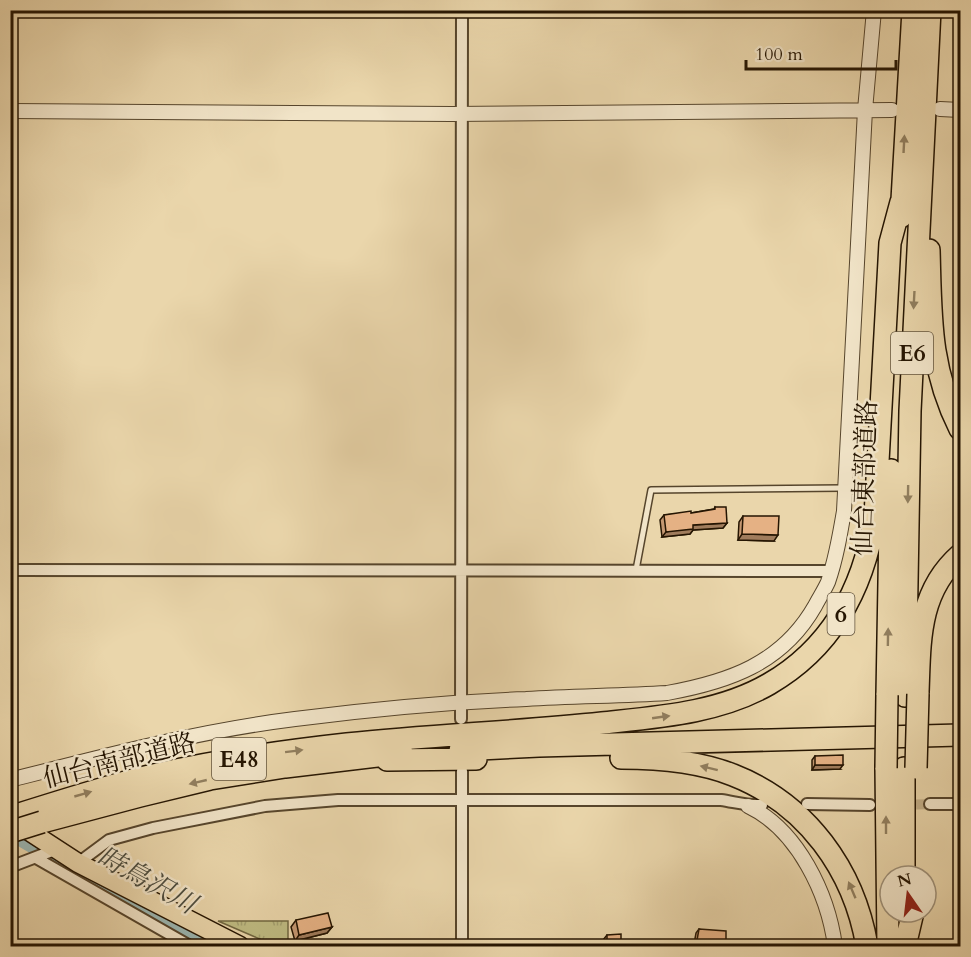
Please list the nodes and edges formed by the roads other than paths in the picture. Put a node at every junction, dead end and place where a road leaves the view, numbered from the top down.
1 (462, 10) edge
2 (874, 10) edge
3 (924, 15) edge
4 (865, 110) junction
5 (892, 110) dead end
6 (940, 110) dead end
7 (960, 110) edge
8 (10, 111) edge
9 (463, 114) junction
10 (901, 202) junction
11 (960, 429) edge
12 (845, 488) junction
13 (960, 555) edge
14 (10, 570) edge
15 (460, 570) junction
16 (636, 570) junction
17 (831, 571) junction
18 (903, 695) junction
19 (461, 702) junction
20 (960, 723) edge
21 (459, 728) junction
22 (960, 735) edge
23 (359, 759) junction
24 (902, 768) junction
25 (462, 771) dead end
26 (10, 780) edge
27 (461, 800) junction
28 (807, 804) dead end
29 (930, 804) tunnel mouth
30 (960, 804) edge
31 (755, 805) joint
32 (870, 805) dead end
33 (22, 817) edge
34 (10, 832) edge
35 (57, 849) junction
36 (36, 858) junction
37 (78, 863) junction
38 (904, 864) edge
39 (914, 864) edge
40 (10, 867) edge
41 (904, 924) edge
42 (910, 924) edge
43 (229, 944) edge
44 (190, 946) edge
45 (462, 946) edge
46 (835, 946) edge
47 (867, 946) edge
48 (888, 946) edge
49 (905, 946) edge

1 - 9 street
2 - 4 street
10 -> 3 highway, 仙台東部道路 / E6
3 - 11 highway
3 -> 18 highway, 仙台東部道路 / E6
4 - 5 street
4 - 9 street
4 - 12 street
6 - 7 street
8 - 9 street
9 - 15 street
18 -> 10 highway, 仙台東部道路 / E6
21 -> 10 highway, 6
12 - 16 lane
12 - 17 street
13 - 18 highway
14 - 15 street
15 - 16 street
15 - 19 street
16 - 17 street
17 - 19 street
18 - 24 highway, 仙台東部道路 / E6
19 - 21 street
19 - 26 street
20 - 21 highway
33 -> 21 highway, 仙台南部道路 / E48
22 - 23 highway
23 -> 33 highway, 仙台南部道路 / E48
47 -> 23 highway
24 - 38 highway, 仙台東部道路 / E6
24 - 39 highway
48 -> 24 highway, 仙台東部道路 / E6
25 - 27 street
27 - 31 street
27 - 37 street
27 - 45 street
28 - 32 street
29 - 30 street
31 - 46 street
33 - 34 highway, 仙台南部道路 / E48, bridge
33 - 35 main road
35 - 36 street
35 - 37 main road
36 - 40 street
36 - 44 street
37 - 43 main road
41 - 49 highway
42 - 49 highway

